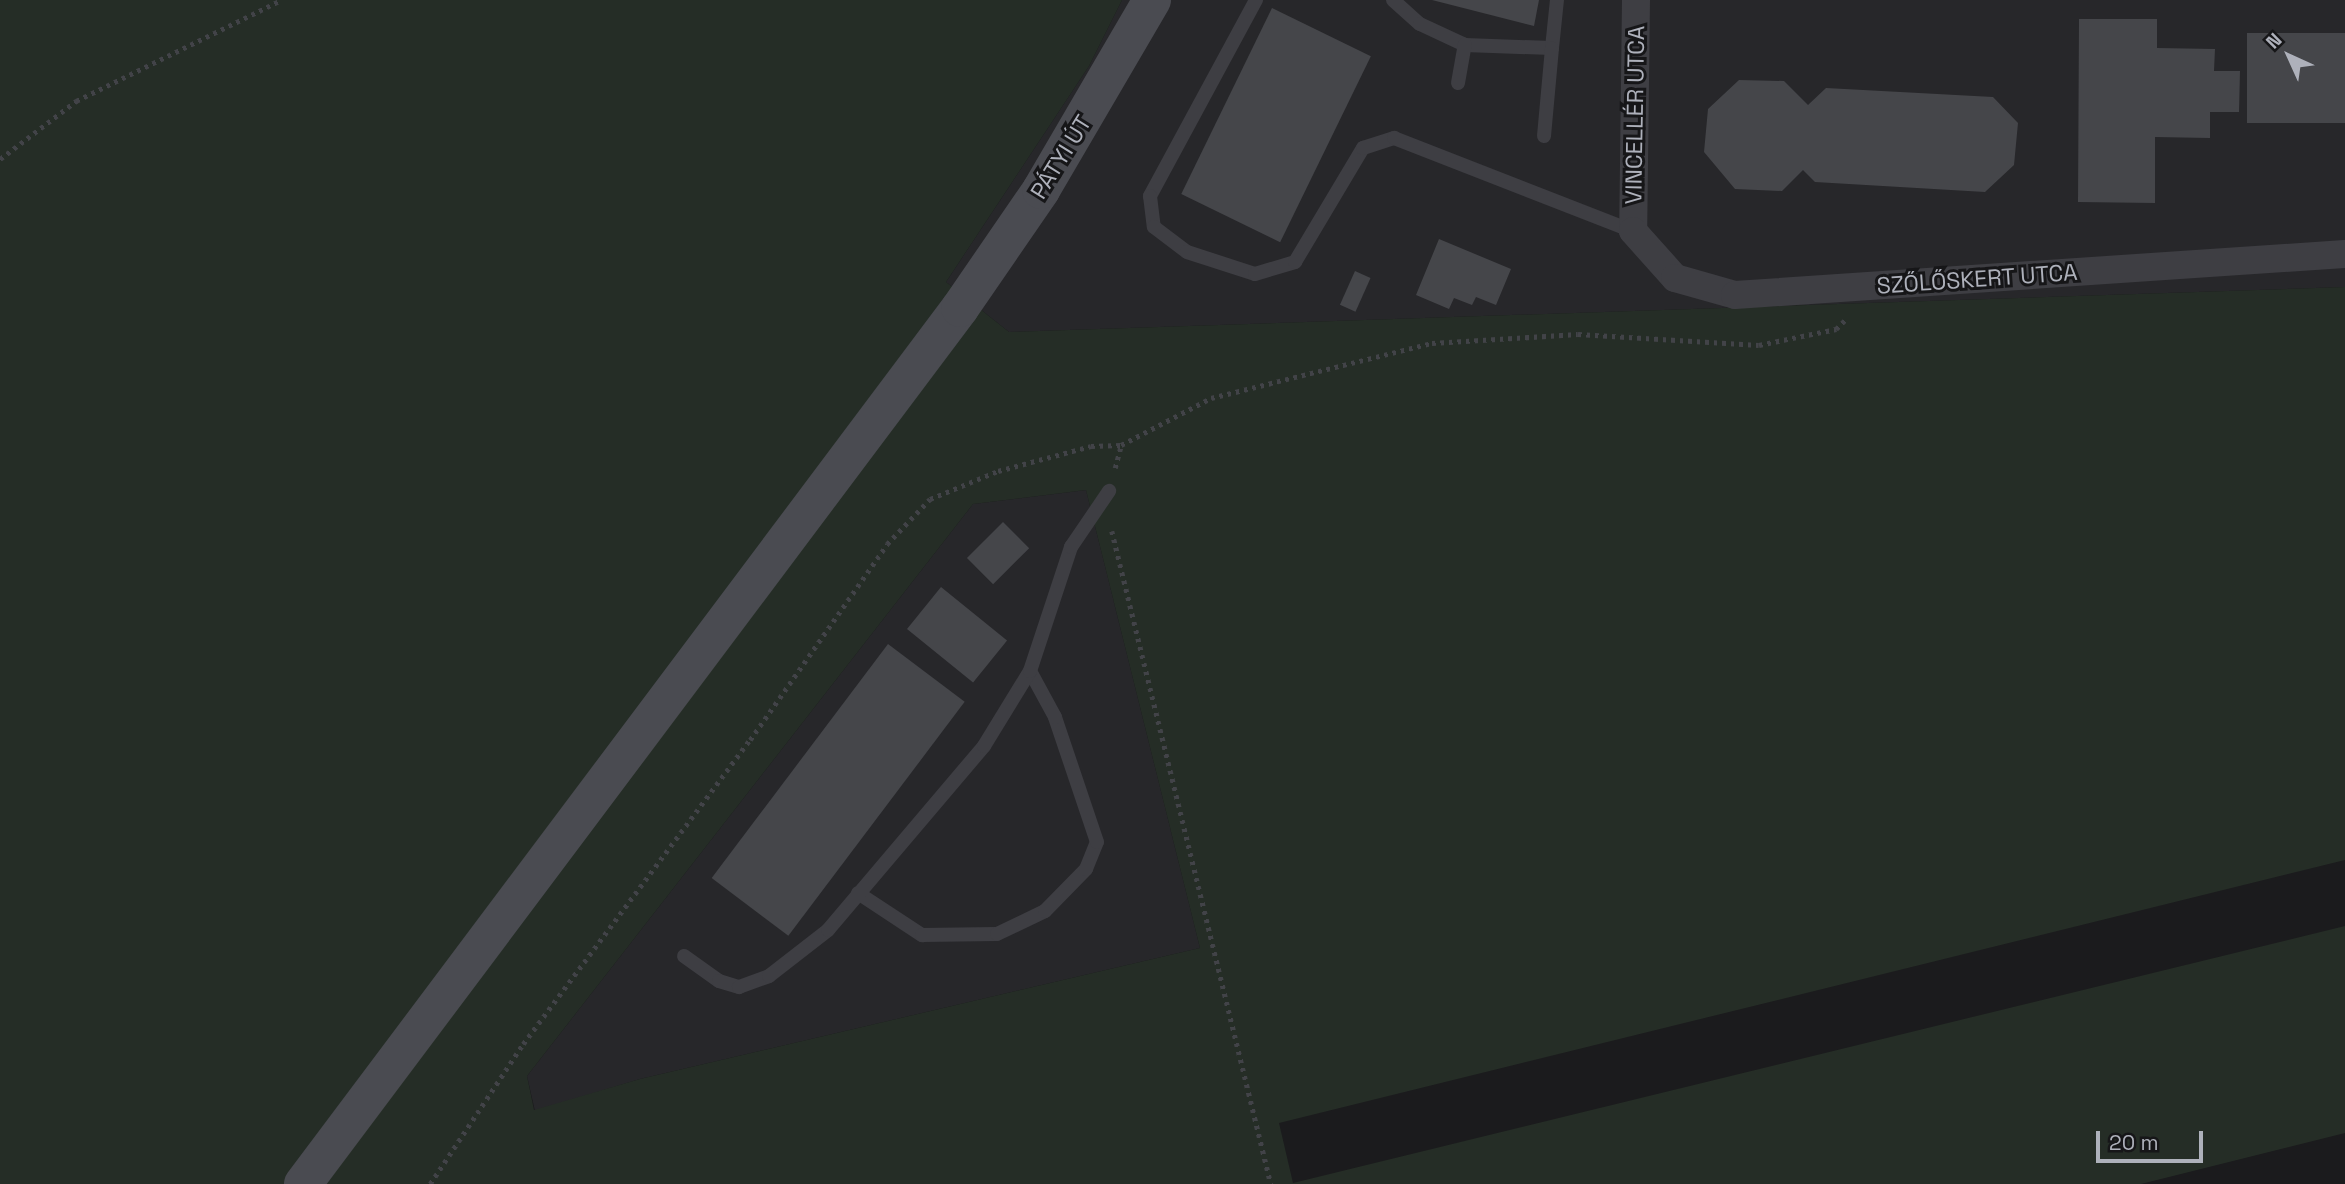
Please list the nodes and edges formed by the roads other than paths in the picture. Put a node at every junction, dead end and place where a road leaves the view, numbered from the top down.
1 (1152, 0) edge
2 (1256, 0) edge
3 (1393, 0) edge
4 (1557, 0) edge
5 (1636, 0) edge
6 (1465, 45) junction
7 (1552, 48) junction
8 (1458, 83) dead end
9 (1544, 136) dead end
10 (1633, 231) junction
11 (2345, 254) edge
12 (1109, 491) road end
13 (1030, 671) junction
14 (858, 893) junction
15 (684, 956) dead end
16 (303, 1184) edge

1 - 16 main road, PÁTYI ÚT
2 - 10 lane
3 - 6 lane
4 - 7 lane
5 - 10 street, VINCELLÉR UTCA
6 - 7 lane
6 - 8 lane
7 - 9 lane
10 - 11 street, SZŐLŐSKERT UTCA
12 - 13 lane
13 - 14 lane
13 - 14 lane
14 - 15 lane

